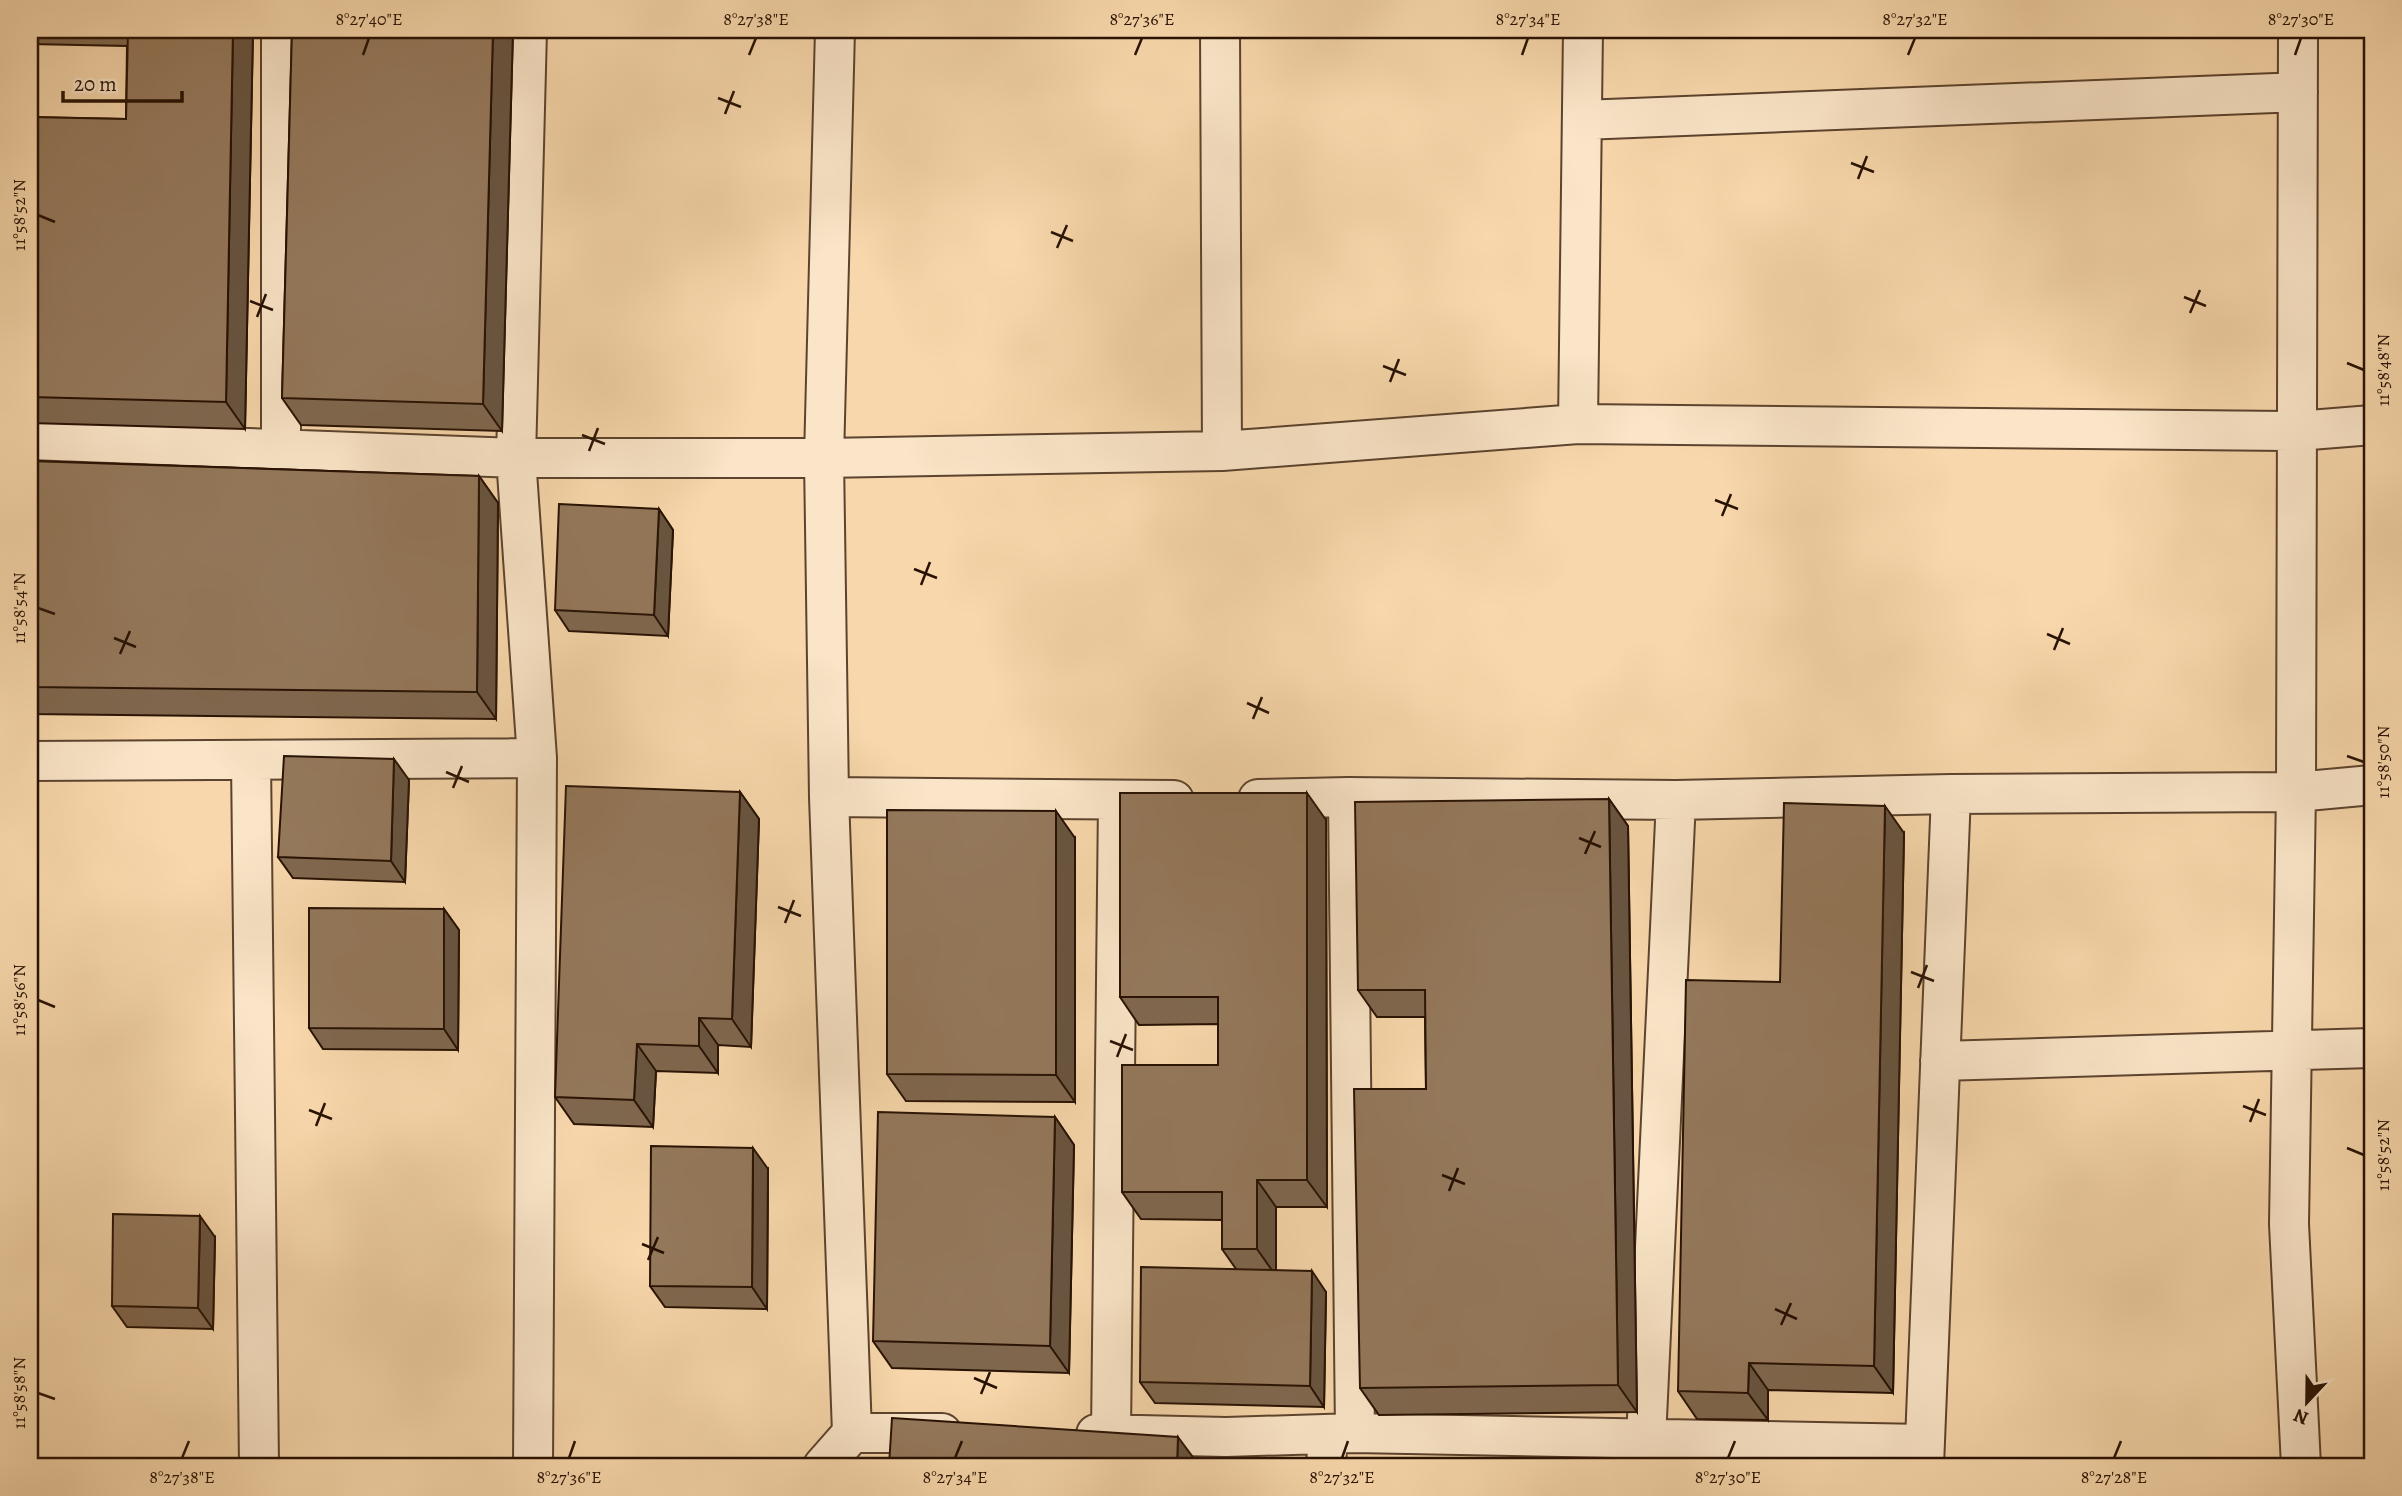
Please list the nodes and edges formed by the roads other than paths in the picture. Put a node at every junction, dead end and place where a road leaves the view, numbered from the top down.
1 (281, 30) edge
2 (527, 30) edge
3 (835, 30) edge
4 (1220, 30) edge
5 (1583, 30) edge
6 (2298, 30) edge
7 (2298, 92) junction
8 (1582, 120) junction
9 (1577, 424) junction
10 (2372, 425) edge
11 (2297, 431) junction
12 (30, 440) edge
13 (281, 449) junction
14 (1222, 451) junction
15 (516, 458) junction
16 (824, 458) junction
17 (537, 758) junction
18 (251, 760) junction
19 (30, 761) edge
20 (2372, 785) edge
21 (2296, 792) junction
22 (1951, 794) junction
23 (829, 797) junction
24 (1348, 797) junction
25 (1676, 800) junction
26 (1118, 801) junction
27 (2372, 1048) edge
28 (2292, 1050) junction
29 (1940, 1061) junction
30 (852, 1433) junction
31 (979, 1433) edge
32 (1058, 1434) edge
33 (1111, 1434) junction
34 (1646, 1438) junction
35 (1336, 1444) edge
36 (898, 1450) edge
37 (1225, 1452) edge
38 (1546, 1452) edge
39 (1783, 1454) edge
40 (1924, 1455) edge
41 (259, 1466) edge
42 (533, 1466) edge
43 (823, 1466) edge
44 (2301, 1466) edge

1 - 13 street
2 - 15 street
3 - 16 street
4 - 14 street
5 - 8 street
6 - 7 street
7 - 8 street
7 - 11 street
8 - 9 street
9 - 11 street
9 - 14 street
10 - 11 street
11 - 21 street
12 - 13 street
13 - 15 street
14 - 16 street
15 - 16 street
15 - 17 street
16 - 23 street
17 - 18 street
17 - 42 street
18 - 19 street
18 - 41 street
20 - 21 street
21 - 22 street
21 - 28 street
22 - 25 street
22 - 29 street
23 - 26 street
23 - 30 street
24 - 25 street
24 - 26 street
24 - 35 street
25 - 34 street
26 - 33 street
27 - 28 street
28 - 29 street
28 - 44 street
29 - 40 street
30 - 36 street
30 - 43 street
31 - 36 street
32 - 33 street
33 - 37 street
34 - 38 street
34 - 39 street
35 - 37 street
35 - 38 street
39 - 40 street

